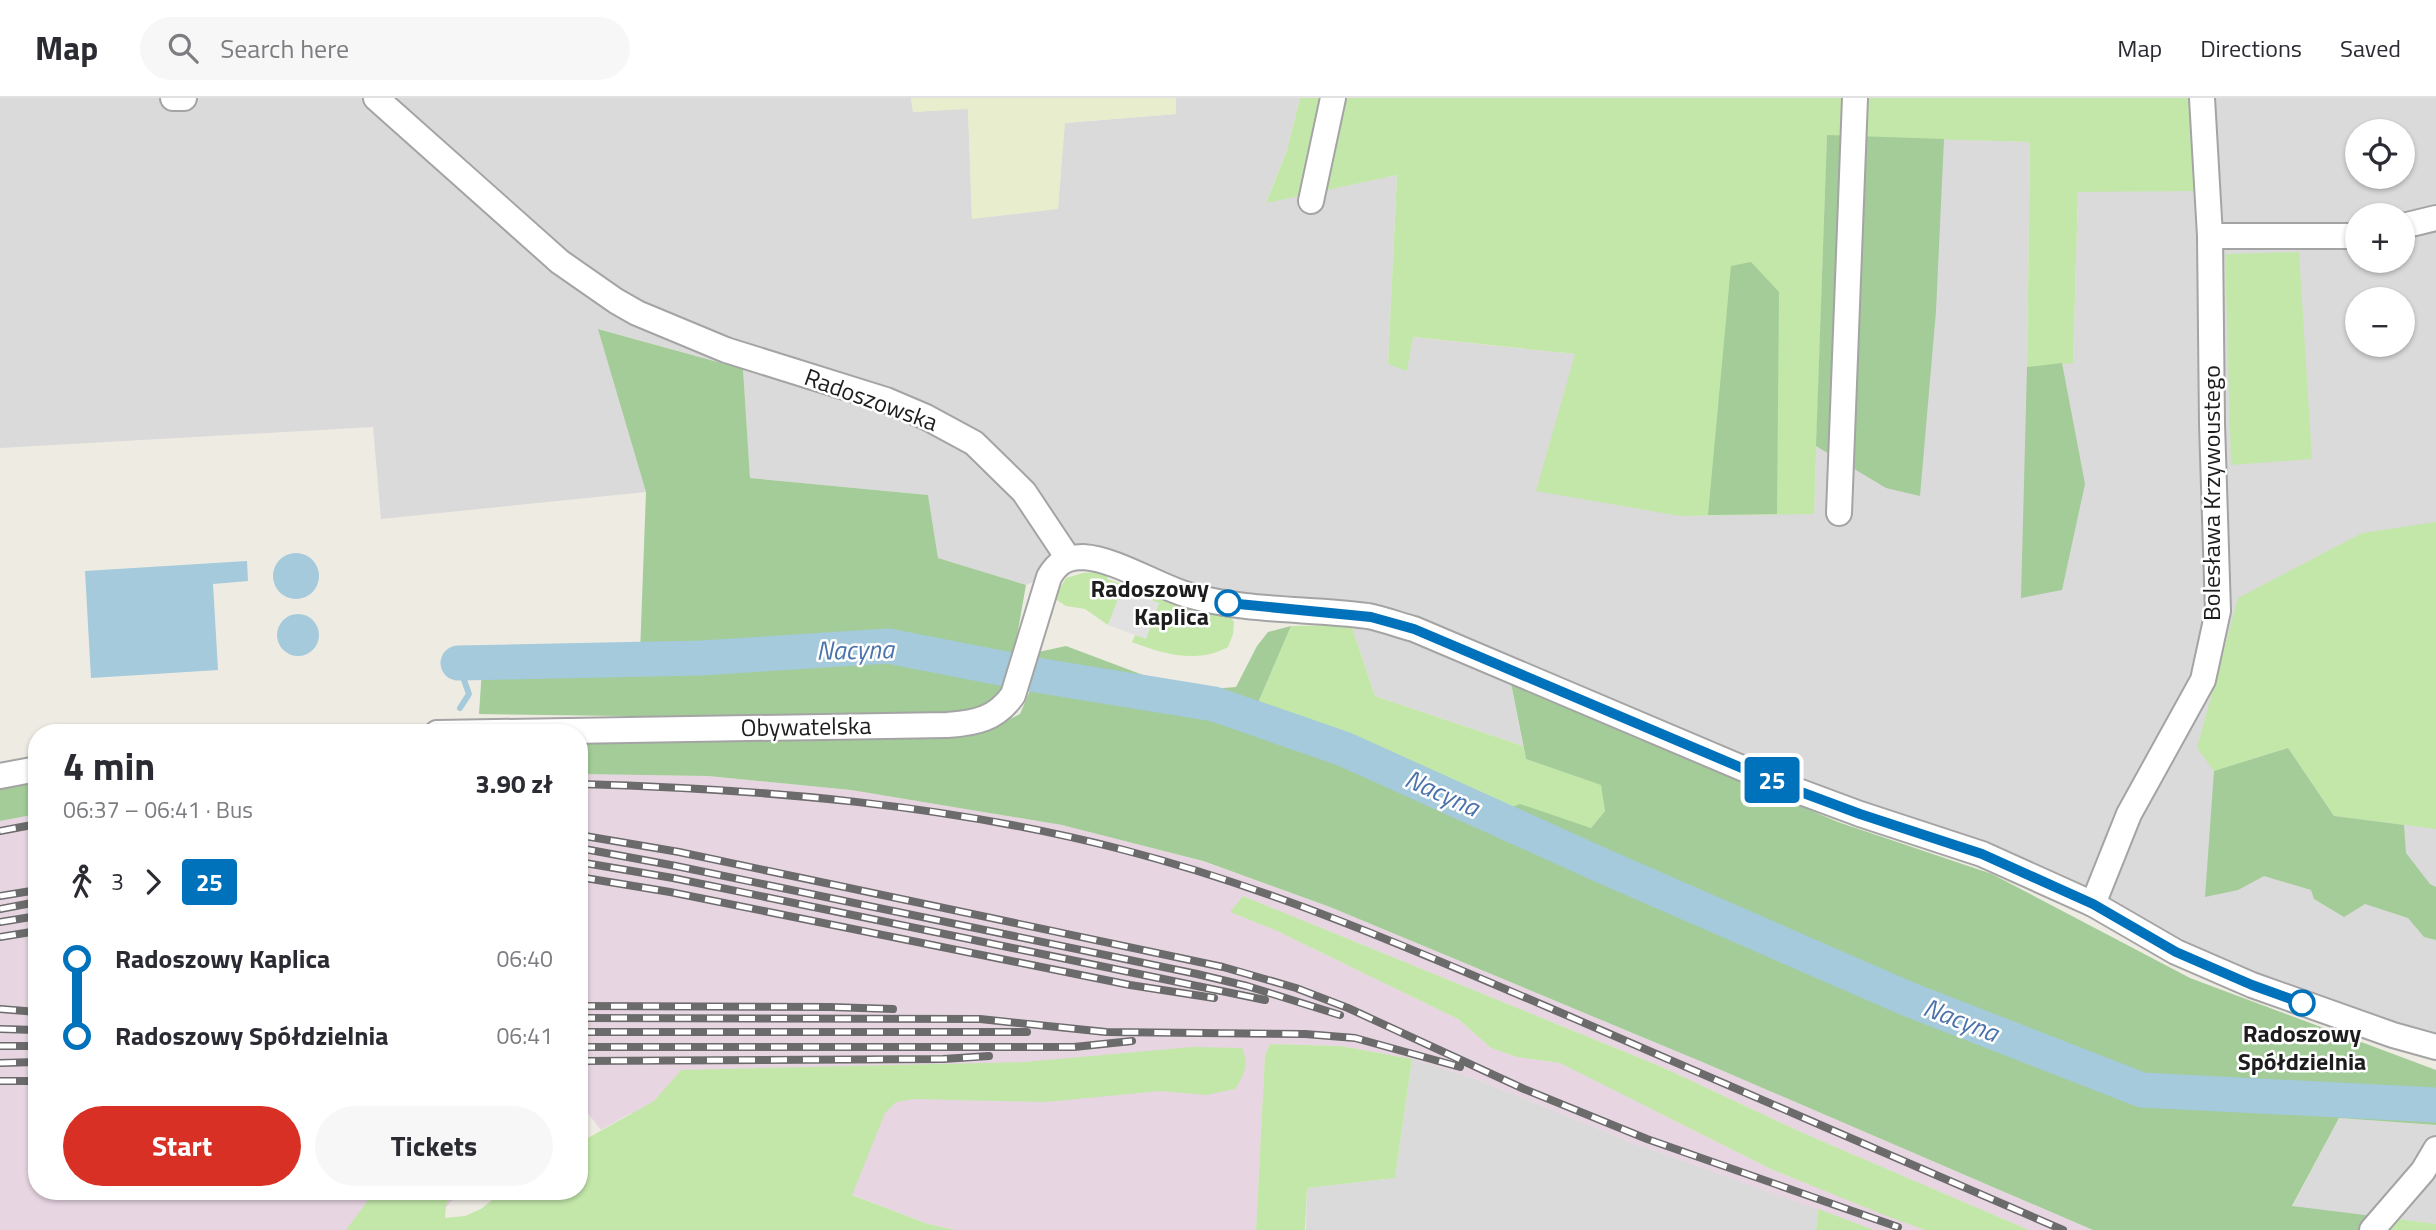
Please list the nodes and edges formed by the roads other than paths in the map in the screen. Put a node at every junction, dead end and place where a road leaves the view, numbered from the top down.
1 (173, 98) edge
2 (184, 98) edge
3 (376, 98) edge
4 (1334, 98) edge
5 (1855, 98) edge
6 (2202, 98) edge
7 (1311, 201) dead end
8 (2436, 218) edge
9 (2415, 223) edge
10 (2210, 236) junction
11 (2345, 236) edge
12 (1839, 513) dead end
13 (1069, 558) junction
14 (588, 730) edge
15 (28, 771) edge
16 (0, 776) edge
17 (2093, 904) junction
18 (2436, 1047) edge
19 (2436, 1149) edge
20 (2372, 1230) edge

1 - 2 street
3 - 13 street, Radoszowska
4 - 7 street
5 - 12 street
6 - 10 street, Bolesława Krzywoustego
8 - 9 street
10 - 11 street
10 - 17 street, Bolesława Krzywoustego
13 - 14 street, Obywatelska
13 - 17 street
15 - 16 street
17 - 18 street
19 - 20 street

